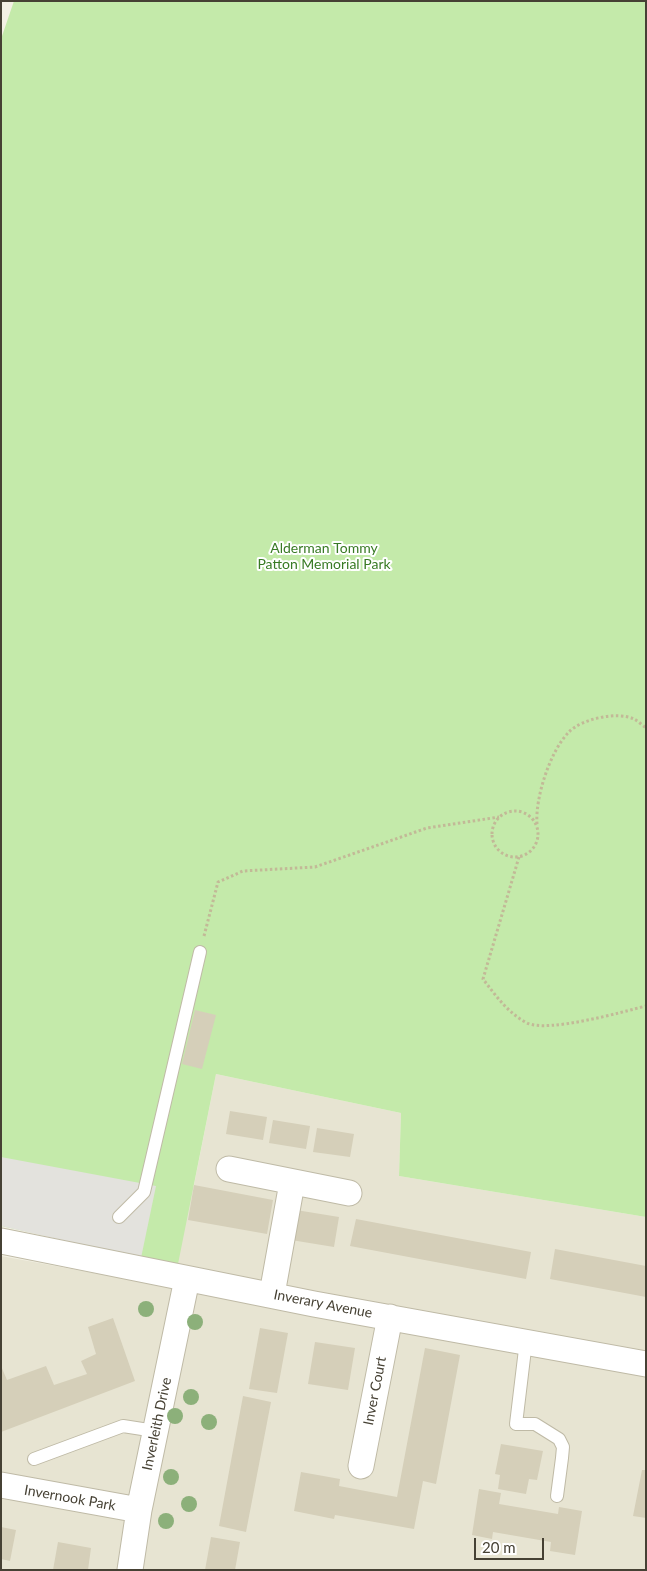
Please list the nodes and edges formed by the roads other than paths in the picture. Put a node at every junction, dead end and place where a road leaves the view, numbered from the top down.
1 (200, 952) road end
2 (229, 1169) dead end
3 (292, 1183) junction
4 (350, 1193) dead end
5 (118, 1217) dead end
6 (1, 1241) edge
7 (187, 1278) junction
8 (272, 1294) junction
9 (390, 1317) junction
10 (526, 1341) junction
11 (646, 1364) edge
12 (155, 1431) junction
13 (34, 1459) dead end
14 (361, 1466) dead end
15 (1, 1485) edge
16 (557, 1496) dead end
17 (139, 1510) junction
18 (130, 1570) edge

1 - 5 lane
2 - 3 street
3 - 4 street
3 - 8 street
6 - 7 street, Inverary Avenue
7 - 8 street, Inverary Avenue
7 - 12 street, Inverleith Drive
8 - 9 street, Inverary Avenue
9 - 10 street, Inverary Avenue
9 - 14 street, Inver Court
10 - 11 street, Inverary Avenue
10 - 16 lane
12 - 13 lane
12 - 17 street, Inverleith Drive
15 - 17 street, Invernook Park
17 - 18 street, Inverleith Drive

